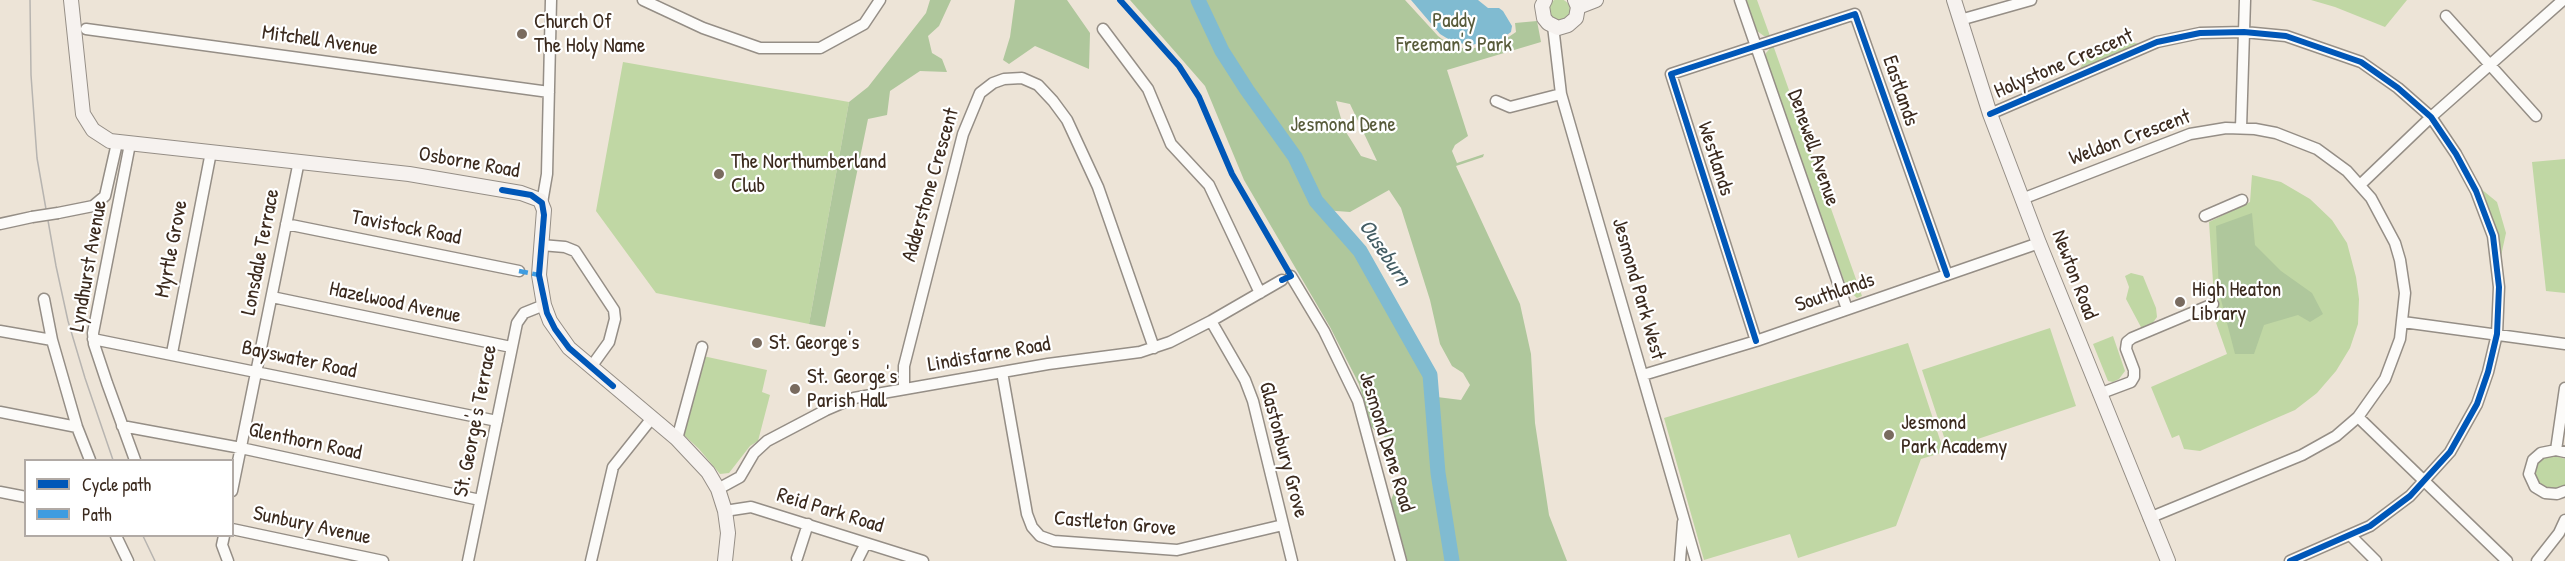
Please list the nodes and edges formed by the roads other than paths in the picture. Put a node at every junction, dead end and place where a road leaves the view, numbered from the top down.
1 (71, 0) edge
2 (551, 0) edge
3 (643, 0) edge
4 (880, 0) edge
5 (1545, 0) edge
6 (1596, 0) edge
7 (1740, 0) edge
8 (1954, 0) edge
9 (2031, 0) edge
10 (2245, 0) edge
11 (2563, 0) edge
12 (1576, 4) edge
13 (2446, 16) dead end
14 (1960, 20) junction
15 (1553, 26) junction
16 (86, 28) dead end
17 (1103, 29) dead end
18 (2244, 32) junction
19 (1758, 46) junction
20 (2489, 64) junction
21 (549, 92) junction
22 (1561, 94) junction
23 (1496, 101) dead end
24 (1990, 114) junction
25 (2536, 116) dead end
26 (2431, 117) junction
27 (2241, 128) junction
28 (123, 144) junction
29 (211, 152) junction
30 (299, 162) junction
31 (2361, 184) junction
32 (2022, 200) junction
33 (2242, 200) dead end
34 (542, 203) junction
35 (2205, 216) dead end
36 (0, 224) edge
37 (286, 224) junction
38 (2039, 243) junction
39 (541, 245) junction
40 (519, 271) dead end
41 (1947, 275) junction
42 (1287, 278) joint
43 (1260, 293) junction
44 (272, 297) junction
45 (44, 299) dead end
46 (2213, 304) dead end
47 (544, 305) junction
48 (1847, 309) junction
49 (1211, 321) junction
50 (2403, 322) junction
51 (0, 330) edge
52 (2497, 334) junction
53 (93, 339) junction
54 (52, 340) junction
55 (1756, 341) junction
56 (2565, 344) edge
57 (511, 347) junction
58 (702, 347) dead end
59 (1154, 348) junction
60 (172, 353) junction
61 (591, 367) junction
62 (257, 370) junction
63 (1002, 372) junction
64 (1643, 375) junction
65 (2565, 388) edge
66 (904, 389) junction
67 (2098, 394) junction
68 (0, 412) edge
69 (2358, 417) junction
70 (652, 418) junction
71 (497, 421) junction
72 (122, 426) junction
73 (77, 427) junction
74 (677, 439) junction
75 (241, 448) junction
76 (2561, 451) edge
77 (90, 459) edge
78 (135, 459) edge
79 (234, 482) edge
80 (2425, 482) junction
81 (718, 489) junction
82 (0, 492) edge
83 (2564, 495) edge
84 (24, 497) edge
85 (480, 500) junction
86 (725, 511) junction
87 (1683, 515) junction
88 (2149, 518) junction
89 (2565, 520) edge
90 (808, 525) junction
91 (1283, 525) junction
92 (234, 529) edge
93 (2351, 536) junction
94 (116, 537) edge
95 (224, 537) edge
96 (866, 543) junction
97 (797, 558) dead end
98 (128, 561) edge
99 (228, 561) edge
100 (383, 561) edge
101 (468, 561) edge
102 (591, 561) edge
103 (725, 561) edge
104 (857, 561) edge
105 (923, 561) edge
106 (1292, 561) edge
107 (1401, 561) edge
108 (1680, 561) edge
109 (1696, 561) edge
110 (2168, 561) edge
111 (2290, 561) edge
112 (2376, 561) edge
113 (2507, 561) edge
114 (2537, 561) edge

1 - 28 main road, Osborne Road
2 - 21 street
3 - 4 street
5 - 15 main road
6 - 12 main road
7 - 19 street, Denewell Avenue
8 - 14 main road, Newton Road
9 - 14 street
10 - 18 street
11 - 20 street
12 - 15 main road
13 - 20 street
14 - 24 main road, Newton Road
15 - 22 street, Jesmond Park West
16 - 21 street, Mitchell Avenue
17 - 43 street
18 - 24 street, Holystone Crescent
18 - 26 street, Holystone Crescent
18 - 27 street
19 - 41 street, Eastlands
19 - 48 street, Denewell Avenue
19 - 55 street, Westlands
20 - 25 street
20 - 26 street
21 - 34 street
22 - 23 street
22 - 64 street, Jesmond Park West
24 - 32 main road, Newton Road
26 - 31 street
26 - 52 street, Holystone Crescent
27 - 31 street, Weldon Crescent
27 - 32 street, Weldon Crescent
28 - 29 main road, Osborne Road
28 - 36 street, bridge
28 - 53 street, Lyndhurst Avenue
29 - 30 main road, Osborne Road
29 - 60 street, Myrtle Grove
30 - 34 main road, Osborne Road
30 - 37 street, Lonsdale Terrace
31 - 50 street, Weldon Crescent
32 - 38 main road, Newton Road
33 - 35 street
34 - 39 main road
37 - 40 street, Tavistock Road
37 - 44 street, Lonsdale Terrace
38 - 41 street, Southlands
38 - 67 main road, Newton Road
39 - 47 main road
39 - 61 street
41 - 48 street, Southlands
42 - 43 street, Lindisfarne Road
42 - 107 street, Jesmond Dene Road
43 - 49 street, Lindisfarne Road
44 - 57 street, Hazelwood Avenue
44 - 62 street, Lonsdale Terrace
45 - 54 street
46 - 67 street
47 - 57 street, St. George's Terrace
47 - 61 main road
48 - 55 street, Southlands
49 - 59 street, Lindisfarne Road
49 - 91 street, Glastonbury Grove
50 - 52 street
50 - 69 street, Weldon Crescent
51 - 54 street
52 - 56 street
52 - 80 street, Holystone Crescent
53 - 60 street, Bayswater Road
53 - 72 street, Lyndhurst Avenue
54 - 73 street
55 - 64 street, Southlands
57 - 71 street, St. George's Terrace
58 - 74 street
59 - 63 street, Lindisfarne Road
59 - 66 street, Adderstone Crescent
60 - 62 street, Bayswater Road
61 - 70 main road
62 - 71 street, Bayswater Road
62 - 75 street, Lonsdale Terrace
63 - 66 street, Lindisfarne Road
63 - 91 street, Castleton Grove
64 - 87 street, Jesmond Park West
65 - 76 street
66 - 81 street, Lindisfarne Road
67 - 88 main road, Newton Road
68 - 73 street
69 - 80 street
69 - 88 street, Weldon Crescent
70 - 74 main road
70 - 102 street
71 - 85 street, St. George's Terrace
72 - 75 street, Glenthorn Road
72 - 78 street, Lyndhurst Avenue
73 - 77 street
74 - 81 main road
75 - 79 street, Lonsdale Terrace
75 - 85 street, Glenthorn Road
76 - 83 street
80 - 93 street, Holystone Crescent
80 - 113 street
81 - 86 main road
82 - 84 street
85 - 101 street, St. George's Terrace
86 - 90 street, Reid Park Road
86 - 103 main road
87 - 108 street
87 - 109 street, Jesmond Park West
88 - 110 main road, Newton Road
89 - 114 street
90 - 96 street, Reid Park Road
90 - 97 street
91 - 106 street, Glastonbury Grove
92 - 100 street, Sunbury Avenue
93 - 111 street, Holystone Crescent
93 - 112 street
94 - 98 street
95 - 99 street
96 - 104 street
96 - 105 street, Reid Park Road

